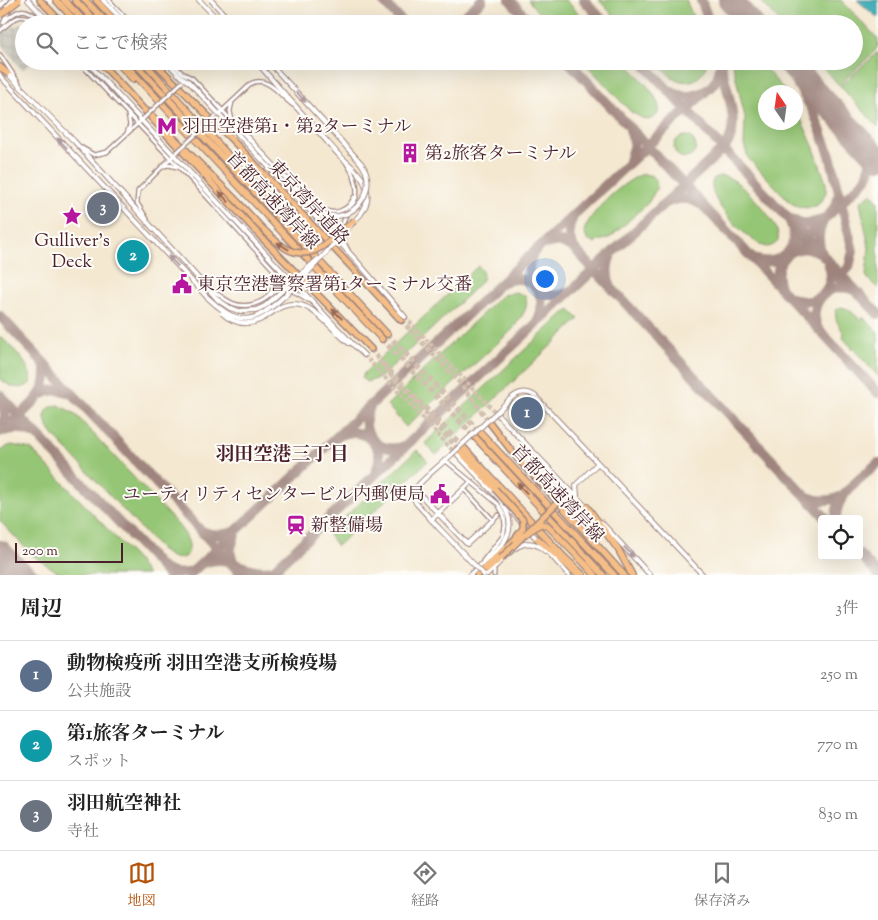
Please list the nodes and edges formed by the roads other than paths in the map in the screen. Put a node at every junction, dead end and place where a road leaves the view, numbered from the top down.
1 (6, 0) edge
2 (12, 0) edge
3 (20, 0) edge
4 (28, 0) edge
5 (40, 0) edge
6 (56, 0) edge
7 (64, 0) edge
8 (75, 0) edge
9 (85, 0) edge
10 (96, 0) edge
11 (102, 0) edge
12 (109, 0) edge
13 (199, 0) edge
14 (211, 0) edge
15 (0, 6) edge
16 (0, 14) edge
17 (34, 15) edge
18 (42, 15) edge
19 (54, 15) edge
20 (70, 15) edge
21 (78, 15) edge
22 (89, 15) edge
23 (100, 15) edge
24 (110, 15) edge
25 (117, 15) edge
26 (123, 15) edge
27 (213, 15) edge
28 (225, 15) edge
29 (15, 18) edge
30 (3, 23) junction
31 (0, 30) edge
32 (0, 55) edge
33 (0, 66) edge
34 (87, 70) edge
35 (94, 70) edge
36 (107, 70) edge
37 (125, 70) edge
38 (130, 70) edge
39 (141, 70) edge
40 (151, 70) edge
41 (162, 70) edge
42 (174, 70) edge
43 (179, 70) edge
44 (264, 70) edge
45 (276, 70) edge
46 (7, 74) joint
47 (0, 76) edge
48 (184, 81) junction
49 (24, 90) junction
50 (233, 100) junction
51 (159, 101) junction
52 (136, 103) junction
53 (298, 109) junction
54 (127, 112) junction
55 (219, 113) junction
56 (141, 121) junction
57 (234, 123) junction
58 (126, 134) junction
59 (74, 141) junction
60 (173, 156) junction
61 (345, 161) junction
62 (161, 167) junction
63 (180, 168) junction
64 (290, 183) junction
65 (356, 192) junction
66 (354, 221) junction
67 (148, 222) junction
68 (285, 224) junction
69 (324, 254) junction
70 (356, 260) junction
71 (199, 278) junction
72 (265, 299) junction
73 (216, 305) junction
74 (316, 306) junction
75 (403, 318) joint
76 (387, 334) tunnel mouth
77 (382, 339) tunnel mouth
78 (370, 349) tunnel mouth
79 (499, 416) tunnel mouth
80 (490, 423) tunnel mouth
81 (480, 432) tunnel mouth
82 (475, 437) tunnel mouth
83 (460, 451) junction
84 (445, 460) junction
85 (597, 462) junction
86 (471, 482) junction
87 (566, 484) junction
88 (415, 489) junction
89 (464, 489) junction
90 (578, 497) junction
91 (499, 499) junction
92 (558, 502) junction
93 (587, 507) junction
94 (438, 514) junction
95 (499, 515) dead end
96 (432, 520) junction
97 (492, 520) junction
98 (527, 533) junction
99 (515, 539) junction
100 (538, 539) junction
101 (500, 556) junction
102 (483, 561) junction
103 (557, 562) junction
104 (494, 569) junction
105 (470, 575) edge
106 (477, 575) edge
107 (484, 575) edge
108 (494, 575) edge
109 (569, 575) edge
110 (578, 575) edge
111 (583, 575) edge
112 (595, 575) edge
113 (603, 575) edge
114 (614, 575) edge
115 (624, 575) edge
116 (632, 575) edge
117 (650, 575) edge
118 (703, 575) edge

1 - 15 street
2 - 16 street, bridge
2 - 30 street
3 - 16 highway, bridge
4 - 18 street
5 - 19 highway
6 - 20 highway
7 - 21 highway
8 - 22 highway
9 - 23 highway
10 - 24 highway
11 - 25 street
12 - 26 street
13 - 27 street
14 - 28 street, bridge
17 - 30 street
29 - 31 street
30 - 31 street
32 - 49 street
33 - 46 highway
34 - 54 street
35 - 56 street
36 - 52 highway
37 - 51 highway
38 - 51 highway, 首都高速湾岸線
39 - 68 highway, 首都高速湾岸線
40 - 68 highway
41 - 75 highway, 東京湾岸道路
42 - 48 street
43 - 55 street
44 - 53 street
45 -> 64 street, bridge
46 - 49 street
73 -> 47 street, bridge
48 - 55 street
48 - 56 street, bridge
49 - 59 street
50 - 53 street
50 - 55 street
50 - 57 street
51 - 77 highway, 首都高速湾岸線
66 -> 52 highway, bridge
78 -> 52 highway
53 - 61 street
54 - 56 street
54 - 58 street
55 - 57 street
55 - 60 street, bridge
55 - 70 street
56 - 58 street
56 - 60 street
57 - 64 street
58 - 59 street
59 - 67 street
60 - 62 street
60 - 63 street
60 - 74 street
61 - 65 street
61 - 66 street, bridge
62 - 63 street
62 - 67 street
63 - 72 street
64 - 65 street
65 - 70 street
66 - 69 street, bridge
67 - 71 street
68 - 76 highway, 首都高速湾岸線
69 - 71 street, bridge
69 - 73 street, bridge
70 - 75 street
71 - 72 street
72 - 74 street
73 - 74 street, bridge
79 - 87 street
80 - 92 highway
81 - 114 highway, 首都高速湾岸線
113 -> 82 highway, 首都高速湾岸線
83 - 91 street
83 - 99 highway, bridge
83 - 111 highway
84 - 85 street, bridge
84 - 86 street
84 - 88 street
85 - 87 street
85 - 90 street
85 - 118 street
86 - 89 street
86 - 102 street
87 - 90 street
88 - 94 street
88 - 96 street
89 - 94 street
89 - 97 street
90 - 93 street
91 - 100 street
91 - 102 street
92 - 98 highway, bridge
92 - 99 highway, bridge
92 - 115 highway
93 - 116 highway
93 -> 117 street
94 - 96 street
94 - 97 street
95 - 97 street
96 - 107 street, bridge
98 - 101 highway, bridge
98 - 112 highway, bridge
99 - 101 highway
100 - 103 street
100 - 110 highway
101 - 106 highway
101 - 107 highway
102 - 105 street
103 - 104 street
103 - 109 street
104 - 107 street
104 - 108 street

